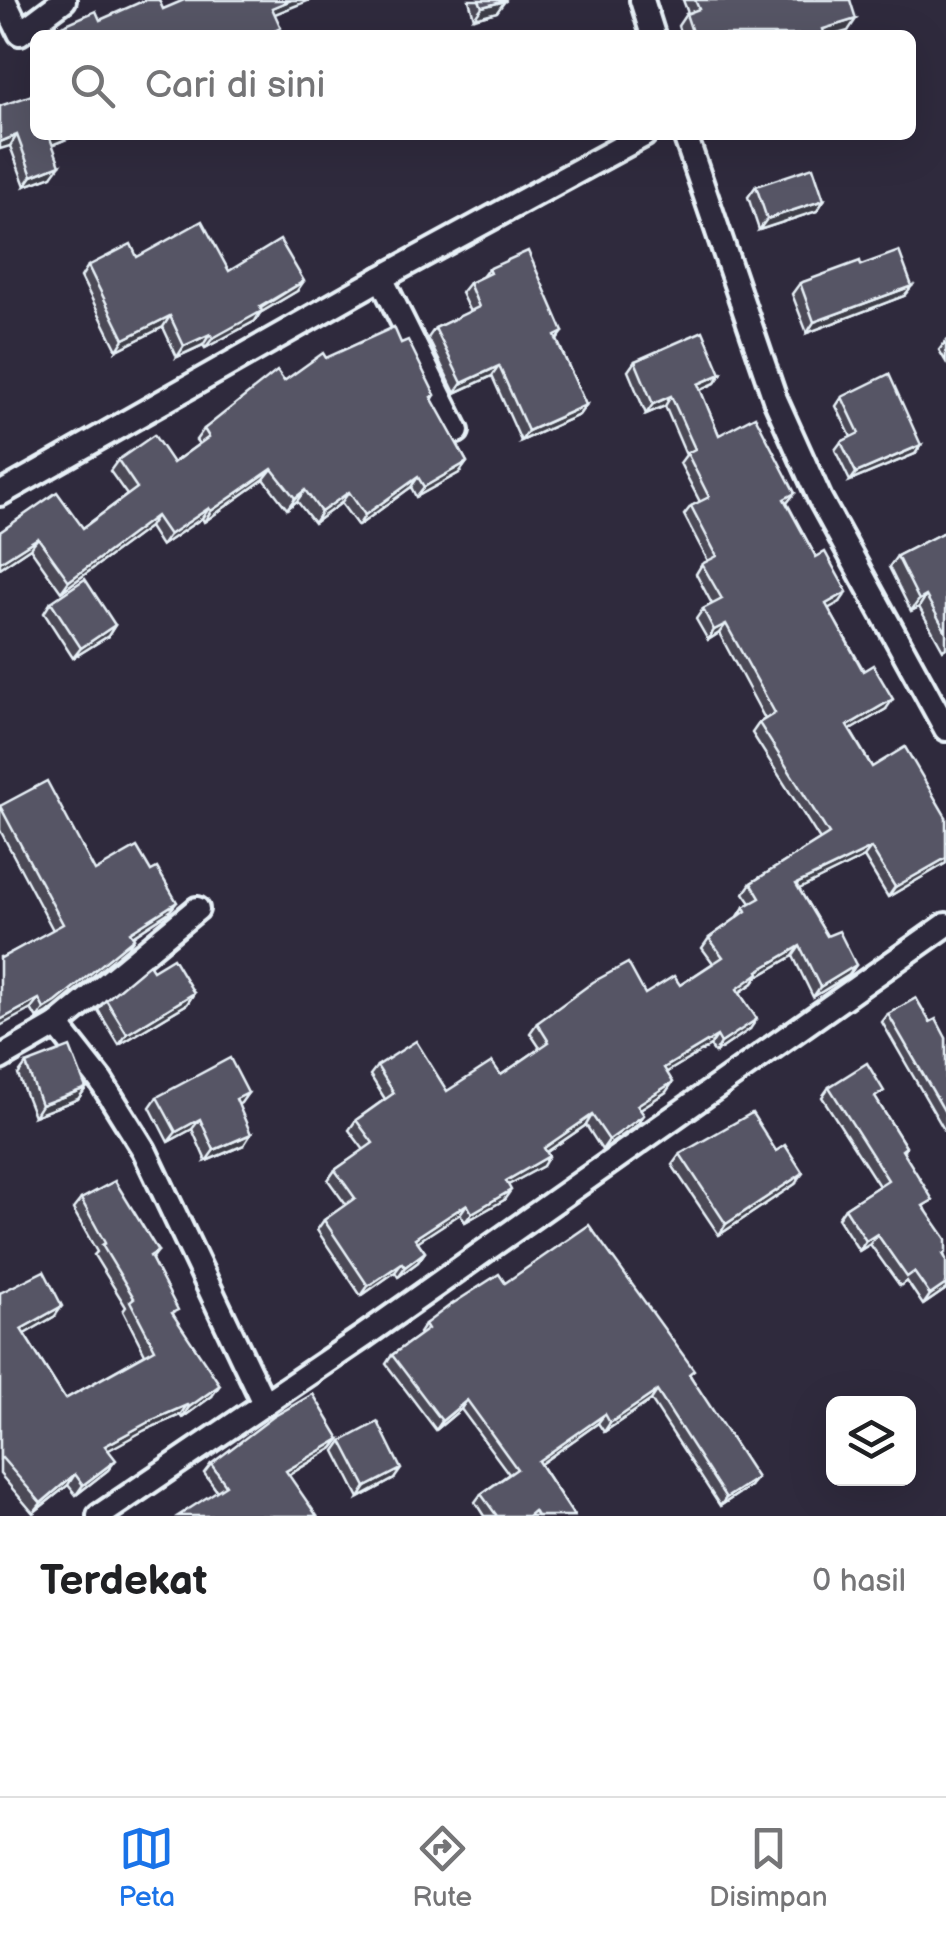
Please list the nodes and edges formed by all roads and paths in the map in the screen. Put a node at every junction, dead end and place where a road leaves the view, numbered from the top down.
1 (4, 0) edge
2 (64, 0) edge
3 (642, 0) edge
4 (651, 30) edge
5 (10, 39) edge
6 (635, 140) edge
7 (687, 140) edge
8 (381, 278) junction
9 (456, 431) dead end
10 (0, 494) edge
11 (946, 729) edge
12 (197, 908) dead end
13 (946, 924) edge
14 (58, 1025) junction
15 (0, 1058) edge
16 (264, 1404) junction
17 (98, 1516) edge

1 - 5 street
2 - 5 street
3 - 4 street
6 - 8 street
7 - 11 street
8 - 9 street
8 - 10 street
12 - 14 street
13 - 16 street
14 - 15 street
14 - 16 street
16 - 17 street

